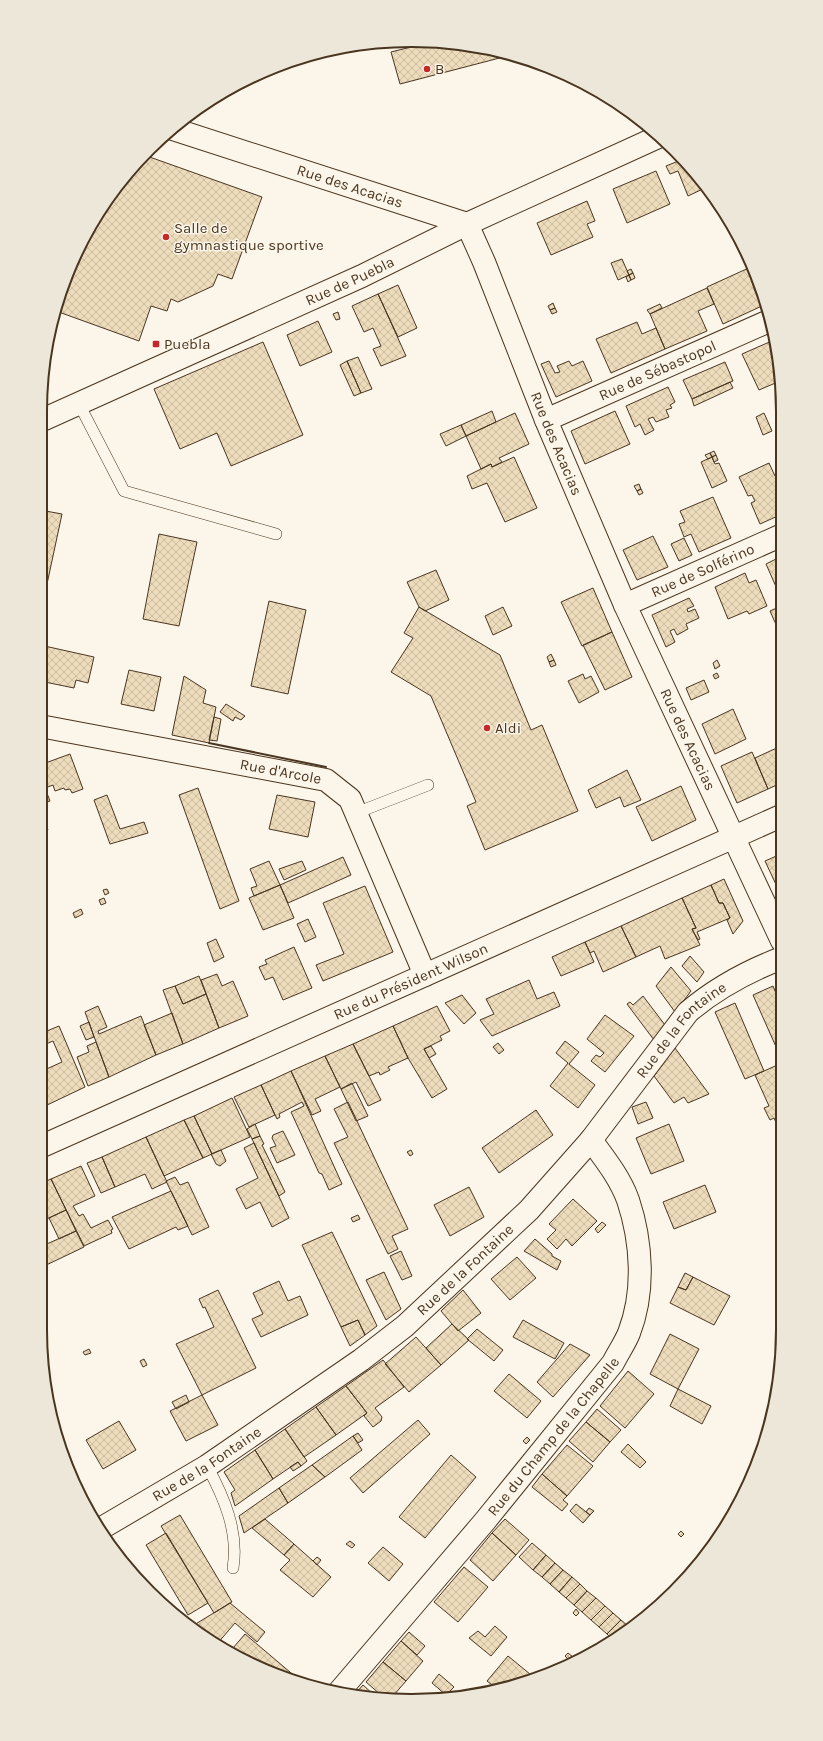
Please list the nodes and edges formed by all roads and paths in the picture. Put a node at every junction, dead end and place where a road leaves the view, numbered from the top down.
1 (179, 131) edge
2 (654, 139) edge
3 (467, 224) junction
4 (765, 322) edge
5 (79, 404) junction
6 (47, 419) edge
7 (546, 420) junction
8 (276, 534) dead end
9 (776, 538) edge
10 (625, 605) junction
11 (47, 727) edge
12 (428, 785) dead end
13 (356, 813) junction
14 (776, 818) edge
15 (733, 837) junction
16 (776, 928) edge
17 (776, 961) edge
18 (425, 975) junction
19 (591, 1140) junction
20 (47, 1143) edge
21 (207, 1466) junction
22 (105, 1526) edge
23 (233, 1568) dead end
24 (343, 1687) edge

1 - 3 street, Rue des Acacias
2 - 3 street, Rue de Puebla
3 - 5 street, Rue de Puebla
3 - 7 street, Rue des Acacias
4 - 7 street, Rue de Sébastopol
5 - 6 street, Rue de Puebla
5 - 8 lane
7 - 10 street, Rue des Acacias
9 - 10 street, Rue de Solférino
10 - 15 street, Rue des Acacias
11 - 13 street, Rue d'Arcole
12 - 13 lane
13 - 18 street, Rue d'Arcole
14 - 15 street, Rue du Président Wilson
15 - 16 street, Rue des Acacias
15 - 18 street, Rue du Président Wilson
17 - 19 street, Rue de la Fontaine
18 - 20 street, Rue du Président Wilson
19 - 21 street, Rue de la Fontaine
19 - 24 street, Rue du Champ de la Chapelle
21 - 22 street, Rue de la Fontaine
21 - 23 lane

